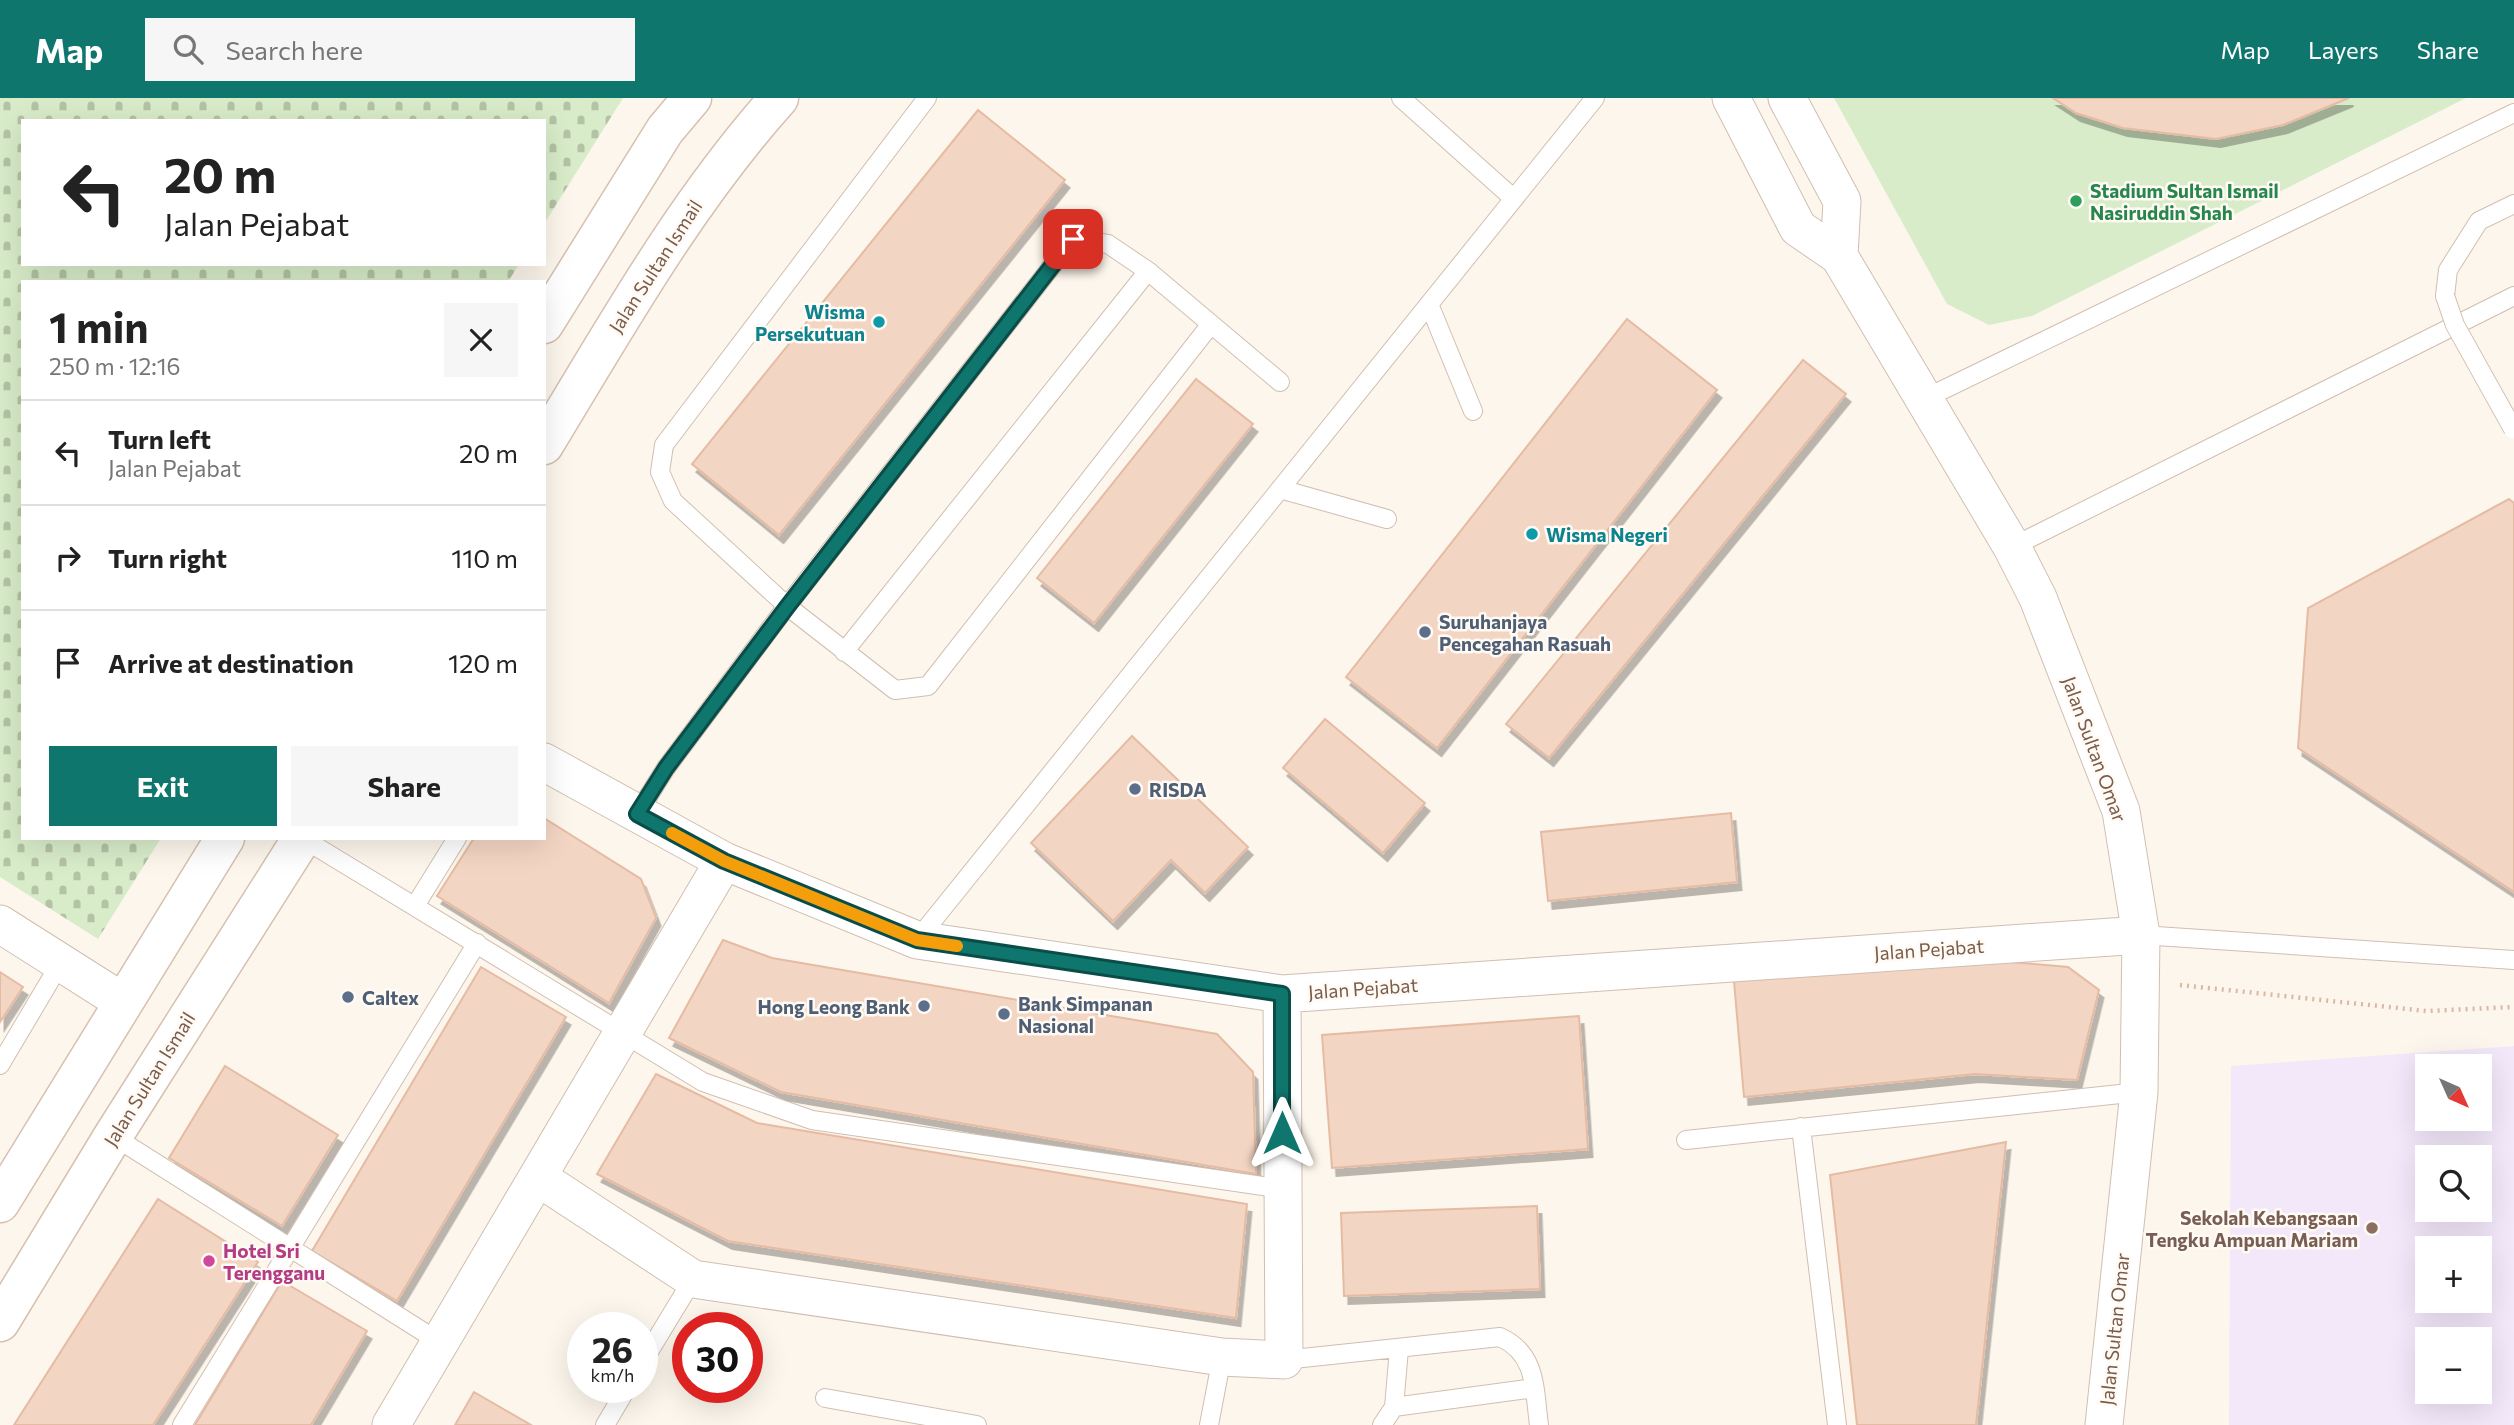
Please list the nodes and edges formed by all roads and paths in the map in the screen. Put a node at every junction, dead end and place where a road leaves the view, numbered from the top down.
1 (692, 98) edge
2 (779, 98) edge
3 (927, 98) edge
4 (1401, 98) edge
5 (1595, 98) edge
6 (1731, 98) edge
7 (1787, 98) edge
8 (2514, 113) edge
9 (1513, 198) junction
10 (2514, 204) edge
11 (1839, 256) junction
12 (1148, 271) junction
13 (2514, 296) edge
14 (1429, 304) junction
15 (546, 321) edge
16 (1211, 324) junction
17 (1280, 382) dead end
18 (1924, 399) junction
19 (1472, 411) dead end
20 (2514, 429) edge
21 (546, 441) edge
22 (1280, 489) junction
23 (1387, 519) dead end
24 (2012, 547) junction
25 (787, 607) junction
26 (844, 652) junction
27 (546, 763) edge
28 (637, 814) junction
29 (224, 840) edge
30 (301, 840) edge
31 (305, 840) edge
32 (456, 840) edge
33 (724, 861) junction
34 (415, 906) junction
35 (0, 924) edge
36 (2141, 935) junction
37 (917, 940) junction
38 (477, 943) junction
39 (2514, 960) edge
40 (61, 962) junction
41 (2140, 981) junction
42 (1282, 994) junction
43 (123, 1002) junction
44 (2514, 1007) edge
45 (624, 1034) junction
46 (0, 1065) edge
47 (2138, 1092) junction
48 (1801, 1127) junction
49 (113, 1136) junction
50 (1686, 1140) dead end
51 (539, 1178) junction
52 (1283, 1189) junction
53 (0, 1203) edge
54 (292, 1250) junction
55 (693, 1279) junction
56 (0, 1322) edge
57 (658, 1337) edge
58 (441, 1343) junction
59 (1399, 1349) junction
60 (1222, 1357) junction
61 (1284, 1360) junction
62 (1534, 1388) junction
63 (825, 1398) dead end
64 (618, 1403) edge
65 (1394, 1406) junction
66 (183, 1425) edge
67 (391, 1425) edge
68 (604, 1425) edge
69 (977, 1425) edge
70 (1209, 1425) edge
71 (1382, 1425) edge
72 (1539, 1425) edge
73 (1837, 1425) edge
74 (2104, 1425) edge

1 - 15 main road
2 - 21 main road, Jalan Sultan Ismail
3 - 25 lane
4 - 9 lane
5 - 9 lane
6 - 11 street, Jalan Sultan Omar
7 - 11 street
8 - 18 lane
9 - 14 lane
10 - 20 lane, bridge
11 - 18 street, Jalan Sultan Omar
12 - 16 lane
12 - 25 lane
12 - 26 lane
13 - 24 lane
14 - 19 lane
14 - 22 lane
16 - 17 lane
16 - 26 lane
18 - 24 street, Jalan Sultan Omar
22 - 23 lane
22 - 37 lane
24 - 36 street, Jalan Sultan Omar
25 - 26 lane
25 - 28 lane
27 - 28 street, Jalan Pejabat
28 - 33 street, Jalan Pejabat
29 - 43 main road
30 - 49 main road, Jalan Sultan Ismail
31 - 34 lane
32 - 34 lane
33 - 37 street, Jalan Pejabat
33 - 45 street
34 - 38 lane
35 - 40 street
36 - 39 lane
36 - 41 street, Jalan Sultan Omar
36 - 42 street, Jalan Pejabat
37 - 42 street, Jalan Pejabat
38 - 45 lane
38 - 54 lane
40 - 43 street
40 - 46 lane
41 - 44 path
41 - 47 street, Jalan Sultan Omar
42 - 52 street
43 - 53 main road
45 - 51 street
45 - 52 lane
47 - 48 lane
47 - 74 street, Jalan Sultan Omar
48 - 50 lane
48 - 73 lane
49 - 54 lane
49 - 56 main road, Jalan Sultan Ismail
51 - 55 street
51 - 58 street
52 - 61 street
54 - 58 lane
54 - 66 lane
55 - 57 lane
55 - 60 street
58 - 67 street
59 - 61 lane
59 - 62 lane
59 - 65 lane
60 - 61 street
60 - 70 lane
62 - 65 lane
62 - 72 lane
63 - 69 lane
64 - 68 lane
65 - 71 lane

